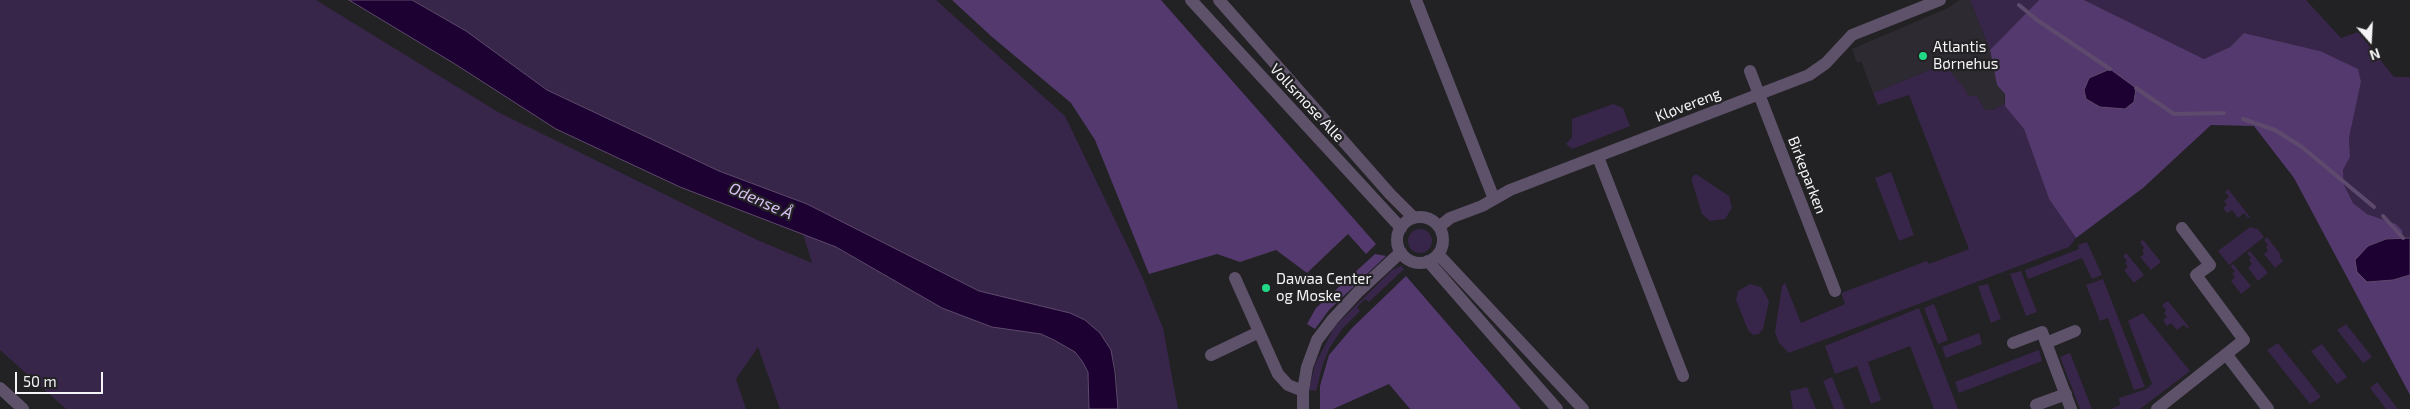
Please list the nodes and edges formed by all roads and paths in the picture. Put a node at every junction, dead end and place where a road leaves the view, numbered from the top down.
1 (1190, 0) edge
2 (1219, 0) edge
3 (1416, 0) edge
4 (1940, 0) edge
5 (1750, 71) dead end
6 (1758, 96) junction
7 (1598, 156) junction
8 (1494, 199) junction
9 (1414, 218) junction
10 (1438, 227) junction
11 (1401, 228) junction
12 (2182, 228) dead end
13 (1401, 252) junction
14 (1433, 257) junction
15 (1235, 278) dead end
16 (1835, 291) dead end
17 (2075, 331) dead end
18 (1260, 332) junction
19 (2013, 343) dead end
20 (2046, 343) junction
21 (1211, 354) dead end
22 (2226, 354) junction
23 (1683, 376) dead end
24 (0, 388) edge
25 (1303, 391) junction
26 (2066, 394) junction
27 (2036, 405) dead end
28 (22, 409) edge
29 (1303, 409) edge
30 (1557, 409) edge
31 (1584, 409) edge
32 (2072, 409) edge
33 (2157, 409) edge
34 (2268, 409) edge

1 - 11 street, Vollsmose Alle
2 - 9 street, Vollsmose Alle
3 - 8 street
4 - 6 street, Kløvereng
5 - 6 street, Birkeparken
6 - 7 street, Kløvereng
6 - 16 street, Birkeparken
7 - 8 street, Kløvereng
7 - 23 street
8 - 10 street, Kløvereng
9 - 10 street
9 - 11 street
10 - 14 street
11 - 13 street
12 - 22 street
13 - 14 street
13 - 25 street
14 - 30 street
14 - 31 street
15 - 18 street
17 - 20 street
18 - 21 street
18 - 25 street
19 - 20 street
20 - 26 street
22 - 33 street
22 - 34 street
24 - 28 street
25 - 29 street
26 - 27 street
26 - 32 street

